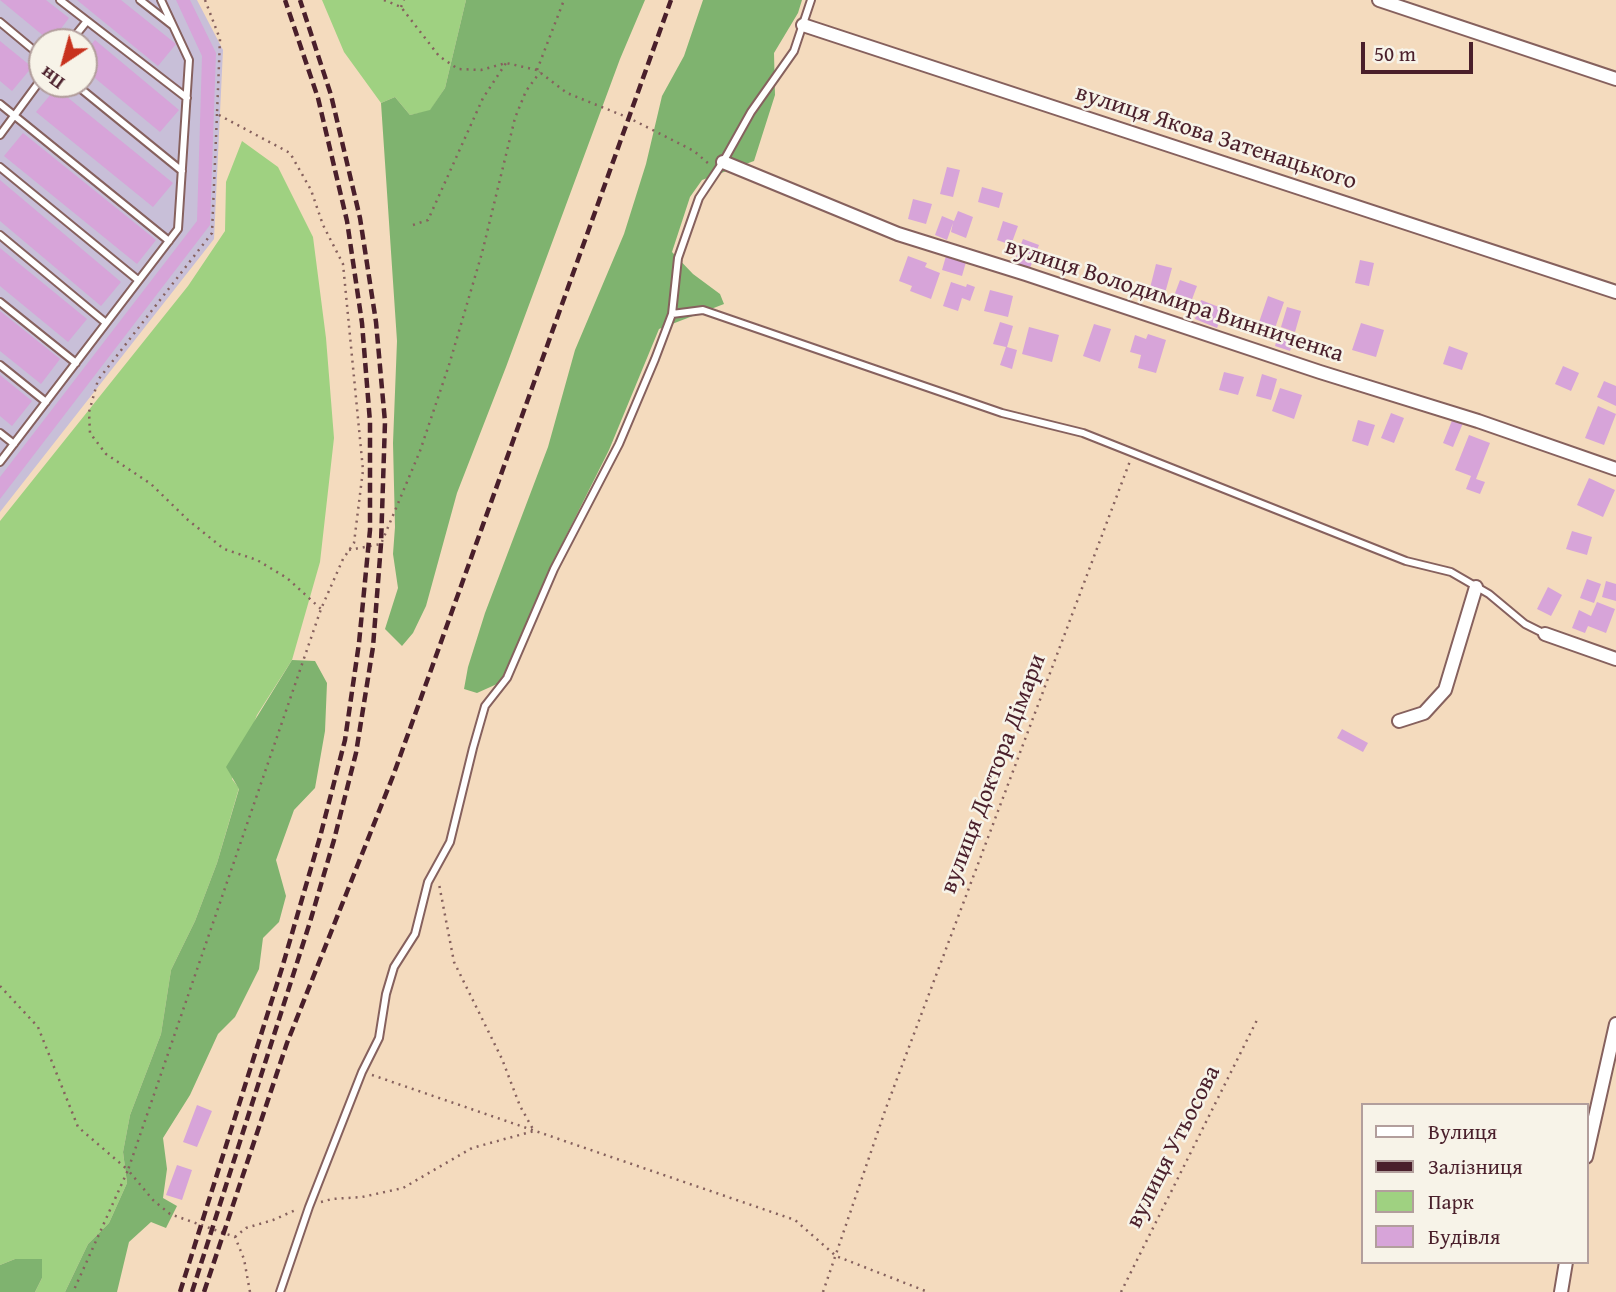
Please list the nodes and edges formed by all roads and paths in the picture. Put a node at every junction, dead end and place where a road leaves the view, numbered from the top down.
1 (60, 0) edge
2 (140, 0) edge
3 (160, 0) edge
4 (205, 0) edge
5 (384, 0) edge
6 (404, 0) edge
7 (564, 0) edge
8 (811, 0) edge
9 (1379, 0) edge
10 (401, 7) junction
11 (87, 21) junction
12 (0, 22) edge
13 (803, 25) junction
14 (173, 27) junction
15 (81, 28) edge
16 (28, 45) edge
17 (506, 63) junction
18 (538, 71) junction
19 (1616, 79) edge
20 (28, 98) edge
21 (92, 98) edge
22 (187, 98) junction
23 (0, 104) edge
24 (217, 114) junction
25 (15, 116) junction
26 (0, 135) edge
27 (720, 166) junction
28 (0, 167) edge
29 (182, 171) junction
30 (413, 225) dead end
31 (0, 235) edge
32 (169, 241) junction
33 (138, 281) junction
34 (1616, 292) edge
35 (0, 302) edge
36 (672, 314) junction
37 (106, 323) junction
38 (76, 363) junction
39 (0, 365) edge
40 (46, 402) junction
41 (0, 433) edge
42 (14, 444) junction
43 (1133, 452) junction
44 (0, 462) edge
45 (1616, 469) edge
46 (349, 551) junction
47 (1476, 586) junction
48 (321, 609) junction
49 (1545, 634) joint
50 (1616, 659) edge
51 (1399, 721) dead end
52 (438, 863) junction
53 (0, 986) edge
54 (1258, 1018) dead end
55 (1616, 1024) edge
56 (362, 1072) junction
57 (534, 1131) junction
58 (1588, 1148) edge
59 (128, 1170) junction
60 (309, 1207) junction
61 (235, 1237) junction
62 (836, 1256) junction
63 (1566, 1264) edge
64 (73, 1292) edge
65 (250, 1292) edge
66 (280, 1292) edge
67 (823, 1292) edge
68 (928, 1292) edge
69 (1121, 1292) edge
70 (1561, 1292) edge

1 - 11 lane
2 - 14 lane
3 - 14 lane
4 - 24 path
5 - 10 path
6 - 10 path
7 - 18 path
8 - 13 lane
9 - 19 street
10 - 17 path
11 - 15 lane
11 - 22 lane
12 - 16 lane
13 - 27 lane
13 - 34 street, вулиця Якова Затенацького
14 - 22 lane
17 - 18 path
17 - 30 path
18 - 27 path
18 - 46 path
20 - 25 lane
21 - 29 lane
22 - 29 lane
23 - 25 lane
24 - 46 path
24 - 48 path
25 - 26 lane
25 - 32 lane
27 - 36 lane
27 - 45 street, вулиця Володимира Винниченка
28 - 33 lane
29 - 32 lane
31 - 37 lane
32 - 33 lane
33 - 37 lane
35 - 38 lane
36 - 43 lane
36 - 52 lane
37 - 38 lane
38 - 40 lane
39 - 40 lane
40 - 42 lane
41 - 42 lane
42 - 44 lane
43 - 47 lane
43 - 62 path, вулиця Доктора Дімари
46 - 48 path
47 - 49 lane
47 - 51 street
48 - 59 path
49 - 50 street
52 - 56 lane
52 - 57 path
53 - 59 path
54 - 69 path, вулиця Утьосова
55 - 58 street
56 - 57 path
56 - 60 lane
57 - 60 path
57 - 62 path
59 - 61 path
59 - 64 path
60 - 61 path
60 - 66 lane
61 - 65 path
62 - 67 path, вулиця Доктора Дімари
62 - 68 path
63 - 70 street

